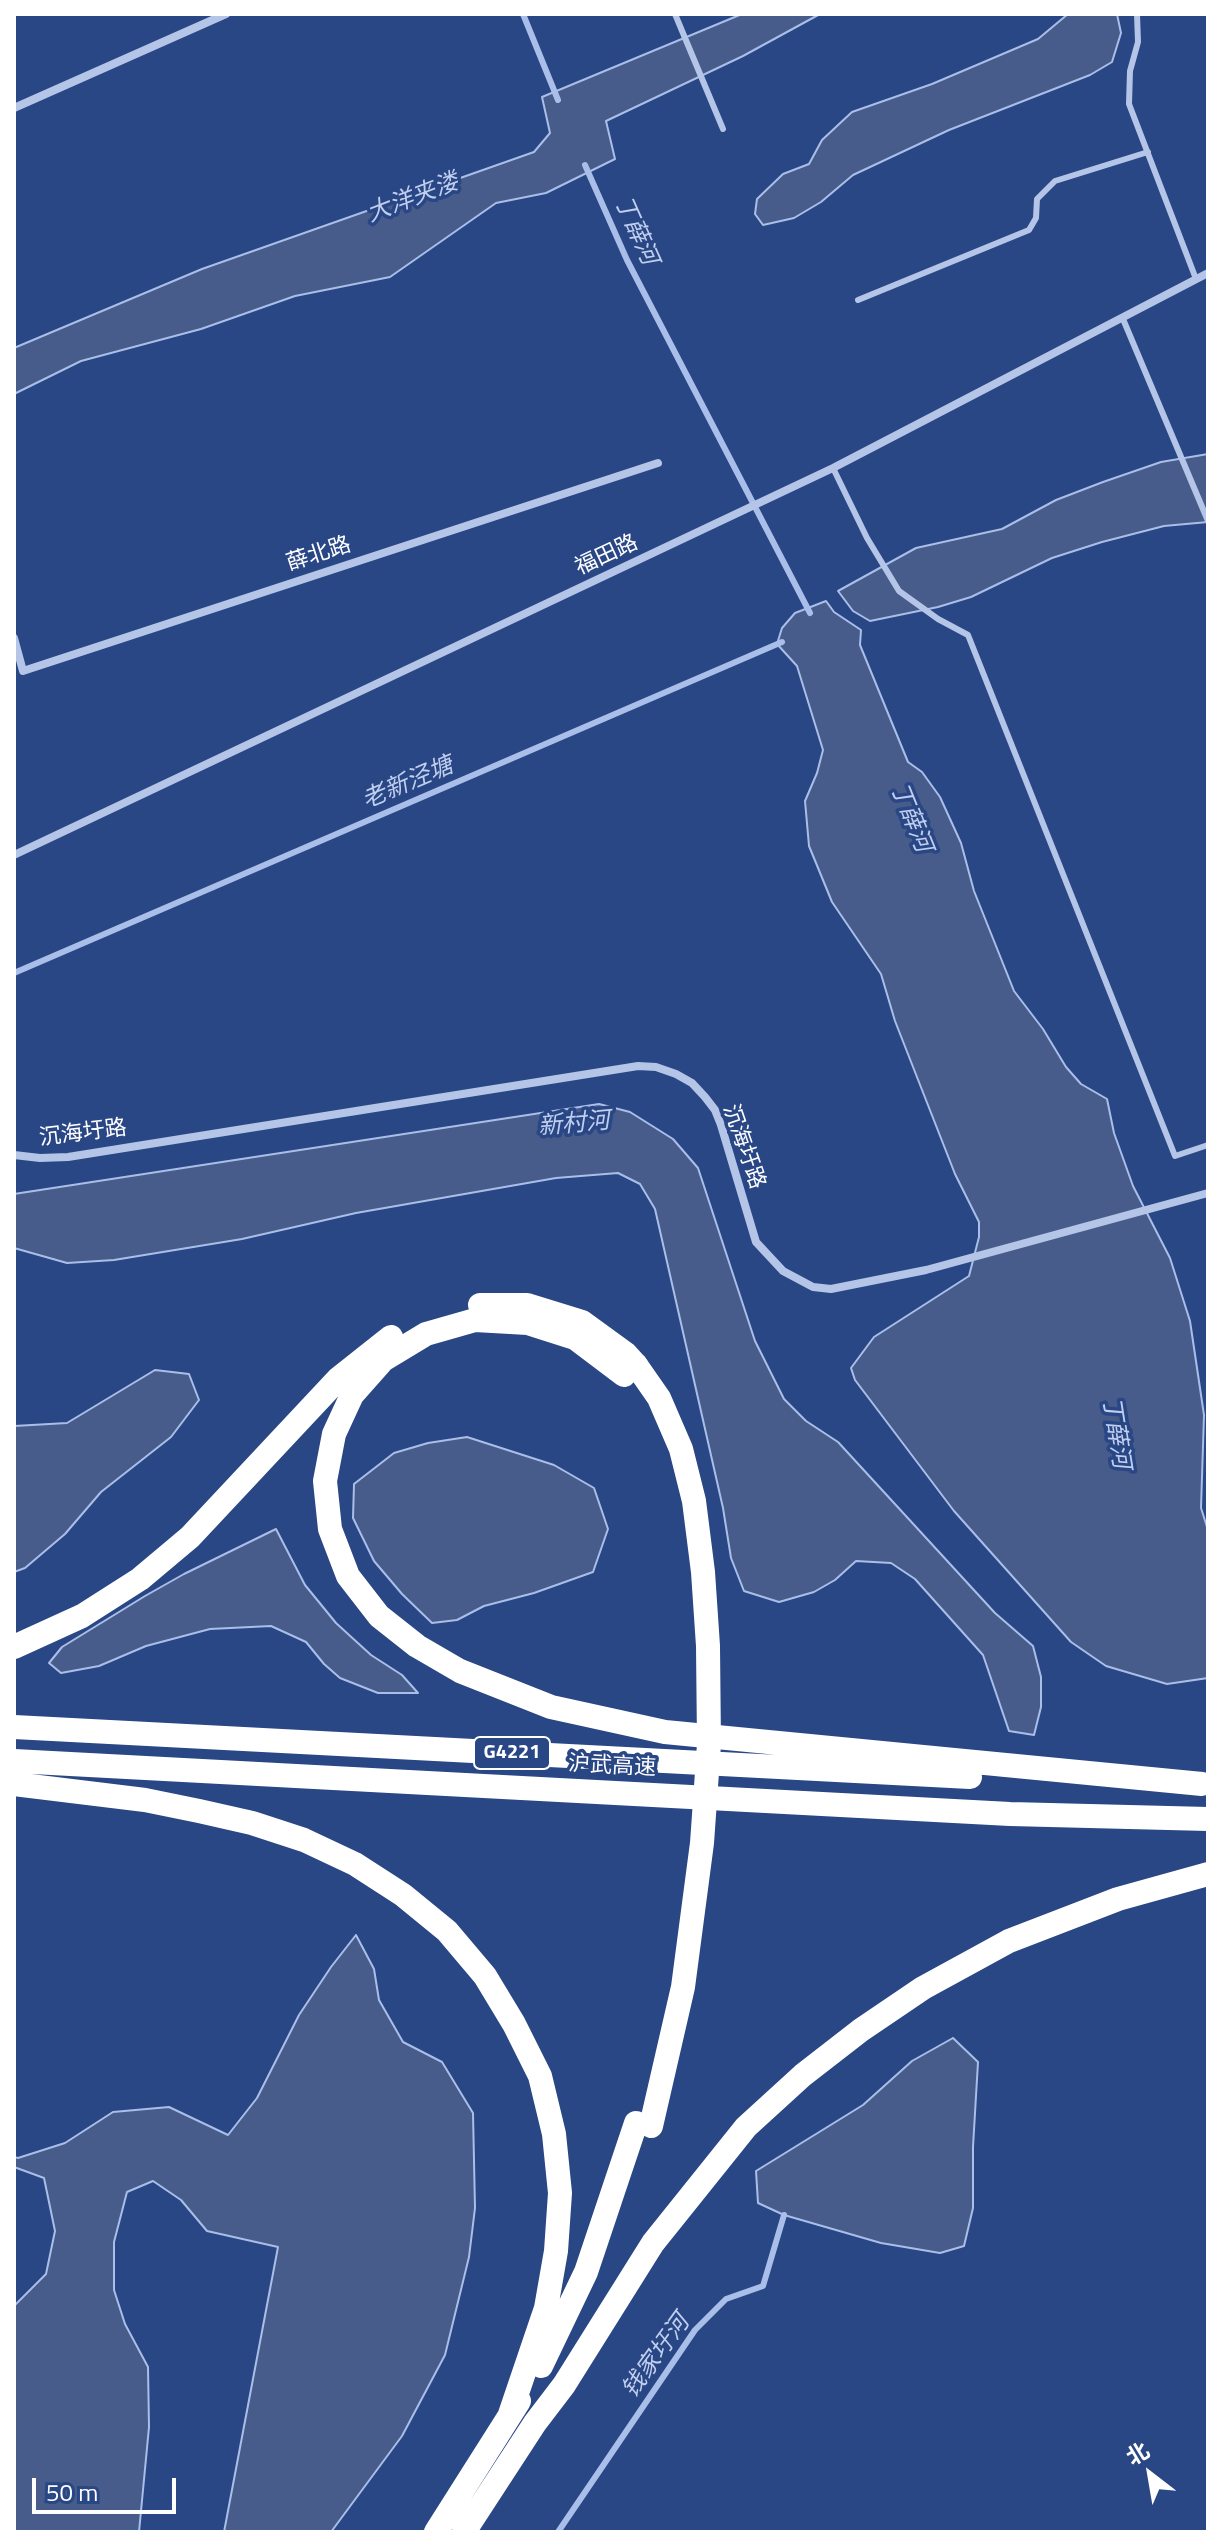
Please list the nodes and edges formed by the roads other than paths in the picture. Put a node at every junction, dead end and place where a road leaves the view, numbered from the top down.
1 (226, 14) edge
2 (675, 14) edge
3 (1137, 14) edge
4 (14, 108) edge
5 (723, 129) dead end
6 (1148, 152) junction
7 (1208, 273) edge
8 (1196, 279) junction
9 (858, 300) dead end
10 (1123, 319) junction
11 (658, 463) dead end
12 (833, 468) junction
13 (1208, 521) edge
14 (14, 638) edge
15 (14, 855) edge
16 (1208, 1145) edge
17 (14, 1155) edge
18 (1208, 1193) edge
19 (630, 1370) junction
20 (14, 1647) edge
21 (14, 1727) edge
22 (14, 1761) edge
23 (14, 1784) edge
24 (1205, 1784) edge
25 (1208, 1819) edge
26 (1208, 1874) edge
27 (644, 2124) junction
28 (510, 2414) junction
29 (535, 2423) junction
30 (436, 2532) edge
31 (464, 2532) edge

1 - 4 street
2 - 5 lane
3 - 6 lane
6 - 8 lane
6 - 9 lane
7 - 8 street, 福田路
8 - 10 street, 福田路
10 - 12 street, 福田路
10 - 13 lane
11 - 14 street, 薛北路
12 - 15 street, 福田路
12 - 16 lane
17 - 18 street, 沉海圩路
19 - 20 highway
19 - 24 highway
19 - 27 highway
21 - 24 highway, 沪武高速 / G4221
22 - 25 highway, 沪武高速 / G4221
23 - 28 highway
26 - 29 highway
27 - 28 highway
27 - 29 highway
28 - 30 highway
29 - 31 highway

